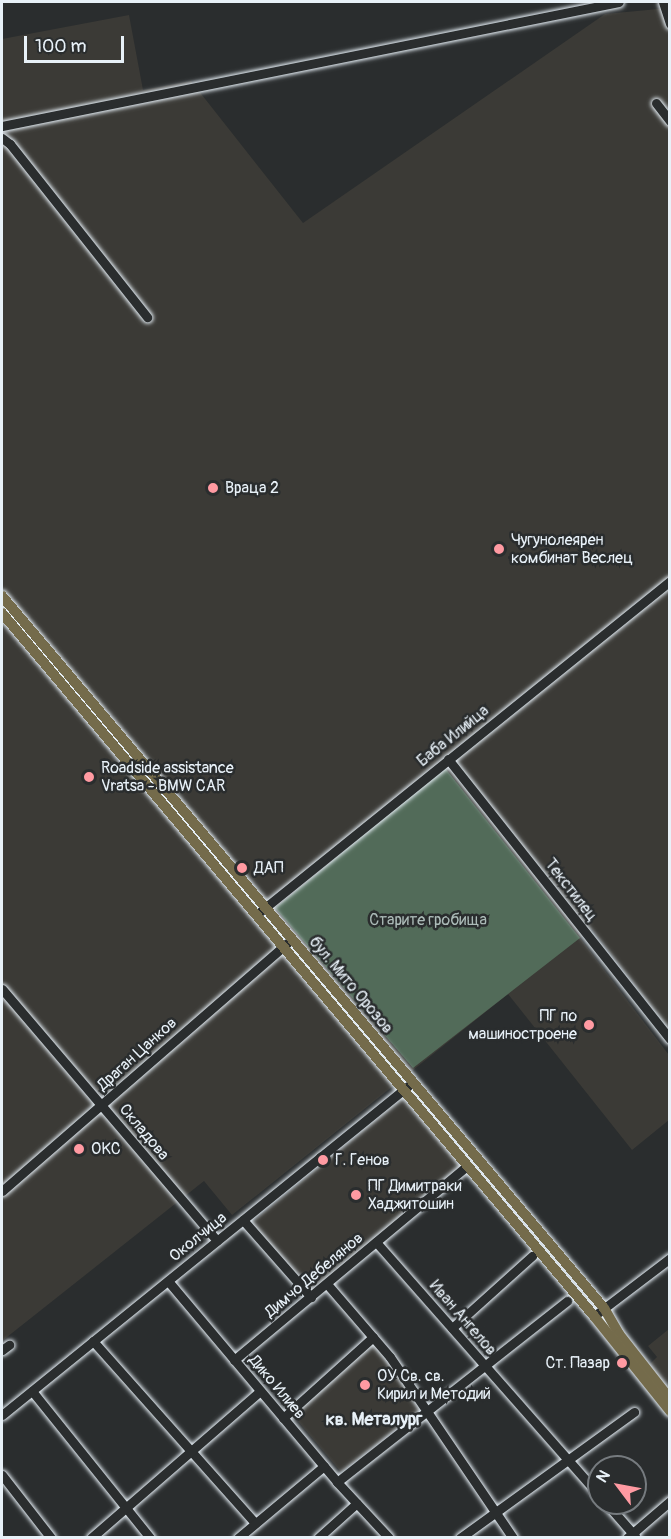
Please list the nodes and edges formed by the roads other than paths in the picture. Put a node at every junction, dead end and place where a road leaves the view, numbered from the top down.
1 (620, 2) edge
2 (663, 2) edge
3 (669, 24) edge
4 (656, 103) dead end
5 (669, 121) edge
6 (2, 126) edge
7 (2, 138) edge
8 (147, 317) dead end
9 (669, 581) edge
10 (2, 596) edge
11 (2, 613) edge
12 (448, 759) junction
13 (265, 907) junction
14 (256, 915) junction
15 (292, 939) junction
16 (283, 947) junction
17 (2, 989) edge
18 (669, 1039) edge
19 (413, 1082) junction
20 (403, 1089) junction
21 (101, 1106) junction
22 (467, 1166) junction
23 (2, 1191) edge
24 (243, 1220) junction
25 (217, 1241) junction
26 (376, 1242) junction
27 (532, 1256) dead end
28 (669, 1258) edge
29 (168, 1281) junction
30 (327, 1284) junction
31 (311, 1297) junction
32 (567, 1301) dead end
33 (604, 1308) junction
34 (594, 1316) junction
35 (452, 1328) junction
36 (374, 1337) junction
37 (93, 1341) junction
38 (234, 1360) junction
39 (485, 1365) junction
40 (260, 1390) junction
41 (32, 1391) junction
42 (669, 1399) edge
43 (428, 1411) junction
44 (669, 1411) edge
45 (634, 1412) dead end
46 (2, 1415) edge
47 (283, 1418) junction
48 (191, 1450) junction
49 (569, 1461) junction
50 (324, 1466) junction
51 (2, 1475) edge
52 (587, 1481) edge
53 (337, 1482) junction
54 (669, 1501) edge
55 (357, 1503) junction
56 (126, 1507) junction
57 (496, 1513) junction
58 (615, 1515) edge
59 (255, 1523) junction
60 (632, 1536) edge
61 (51, 1538) edge
62 (91, 1538) edge
63 (150, 1538) edge
64 (238, 1538) edge
65 (318, 1538) edge
66 (389, 1538) edge
67 (460, 1538) edge
68 (513, 1538) edge

1 - 6 street
2 - 3 street
4 - 5 street
7 - 8 street
9 - 12 street, Баба Илийца
10 - 13 main road, бул. Мито Орозов
11 - 14 main road, бул. Мито Орозов
12 - 13 street, Баба Илийца
12 - 18 street, Текстилец
13 - 14 street, Баба Илийца
13 - 15 main road, бул. Мито Орозов
14 - 16 main road, бул. Мито Орозов
15 - 16 street, Драган Цанков
15 - 19 main road, бул. Мито Орозов
16 - 20 main road, бул. Мито Орозов
16 - 21 street, Драган Цанков
17 - 21 street, Складова
19 - 20 street, Околчица
19 - 33 main road, бул. Мито Орозов
20 - 22 main road, бул. Мито Орозов
20 - 24 street, Околчица
21 - 23 street, Драган Цанков
21 - 25 street, Складова
22 - 26 street, Димчо Дебелянов
22 - 34 main road, бул. Мито Орозов
24 - 25 street, Околчица
24 - 31 street
25 - 29 street, Околчица
26 - 30 street, Димчо Дебелянов
26 - 35 street, Иван Ангелов
27 - 35 street
28 - 33 street
29 - 37 street, Околчица
29 - 38 street, Дико Илиев
30 - 31 street, Димчо Дебелянов
30 - 36 street
31 - 38 street, Димчо Дебелянов
32 - 39 street
33 - 34 street
33 - 42 main road, бул. Мито Орозов
34 - 44 main road, бул. Мито Орозов
35 - 39 street, Иван Ангелов
36 - 43 street
36 - 47 street
37 - 41 street, Околчица
37 - 48 street
38 - 40 street, Дико Илиев
39 - 43 street
39 - 49 street, Иван Ангелов
40 - 47 street, Дико Илиев
40 - 48 street
41 - 46 street, Околчица
41 - 56 street
43 - 53 street
43 - 57 street
45 - 49 street
47 - 50 street, Дико Илиев
48 - 56 street
48 - 59 street
49 - 52 street, Иван Ангелов
49 - 57 street
50 - 53 street, Дико Илиев
50 - 59 street
51 - 61 street
53 - 55 street, Дико Илиев
54 - 60 street
55 - 65 street
55 - 66 street, Дико Илиев
56 - 62 street
56 - 63 street
57 - 67 street
57 - 68 street
58 - 60 street
59 - 64 street

